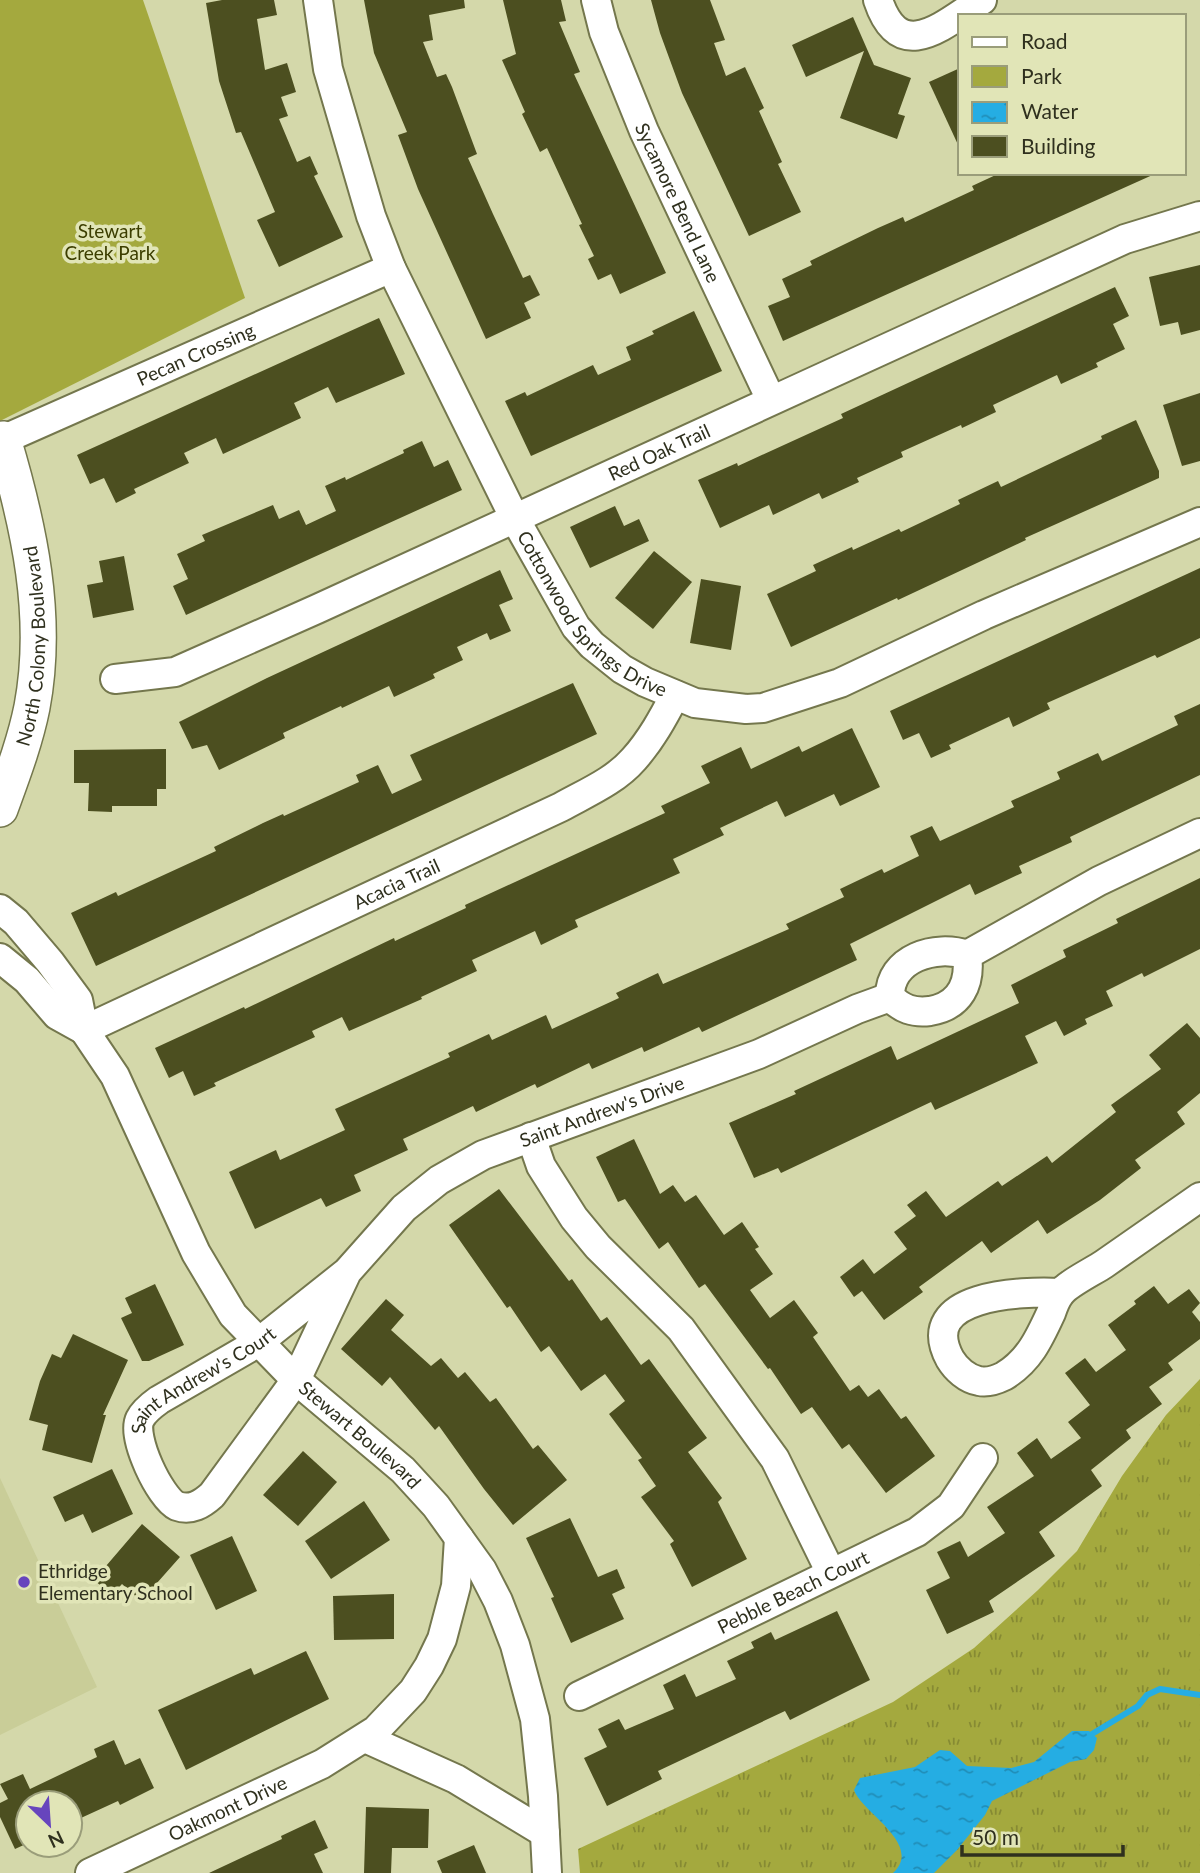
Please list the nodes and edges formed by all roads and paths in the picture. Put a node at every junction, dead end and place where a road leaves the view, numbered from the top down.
1 (318, 0) edge
2 (596, 0) edge
3 (878, 0) edge
4 (982, 0) edge
5 (958, 14) edge
6 (959, 14) edge
7 (1200, 216) edge
8 (391, 268) junction
9 (771, 400) junction
10 (1, 437) edge
11 (515, 519) junction
12 (1200, 523) edge
13 (115, 679) dead end
14 (675, 695) junction
15 (0, 809) edge
16 (1200, 833) edge
17 (0, 909) edge
18 (967, 955) junction
19 (0, 958) edge
20 (890, 997) junction
21 (84, 1030) junction
22 (531, 1137) junction
23 (1200, 1197) edge
24 (347, 1272) junction
25 (1060, 1293) dead end
26 (259, 1342) junction
27 (296, 1380) junction
28 (983, 1458) dead end
29 (459, 1538) junction
30 (831, 1573) junction
31 (579, 1696) dead end
32 (365, 1738) junction
33 (545, 1833) junction
34 (90, 1873) edge
35 (547, 1873) edge

1 - 8 street, Cottonwood Springs Drive
2 - 9 street, Sycamore Bend Lane
3 - 5 street
4 - 6 street
7 - 9 street, Red Oak Trail
8 - 10 street, Pecan Crossing
8 - 11 street, Cottonwood Springs Drive
9 - 11 street, Red Oak Trail
10 - 15 main road, North Colony Boulevard
11 - 13 street, Red Oak Trail
11 - 14 street, Cottonwood Springs Drive
12 - 14 street, Cottonwood Springs Drive
14 - 21 street, Acacia Trail
16 - 18 street
17 - 21 street, Stewart Boulevard
18 - 20 street
18 - 20 street
19 - 21 street, Stewart Boulevard
20 - 22 street, Saint Andrew's Drive
21 - 26 street, Stewart Boulevard
22 - 24 street, Saint Andrew's Drive
22 - 30 street
23 - 25 street
24 - 26 street, Saint Andrew's Court
24 - 27 street, Saint Andrew's Court
26 - 27 street, Stewart Boulevard
26 - 27 street, Saint Andrew's Court
27 - 29 street, Stewart Boulevard
28 - 30 street, Pebble Beach Court
29 - 32 street, Oakmont Drive
29 - 33 street, Stewart Boulevard
30 - 31 street, Pebble Beach Court
32 - 33 street
32 - 34 street, Oakmont Drive
33 - 35 street, Stewart Boulevard

